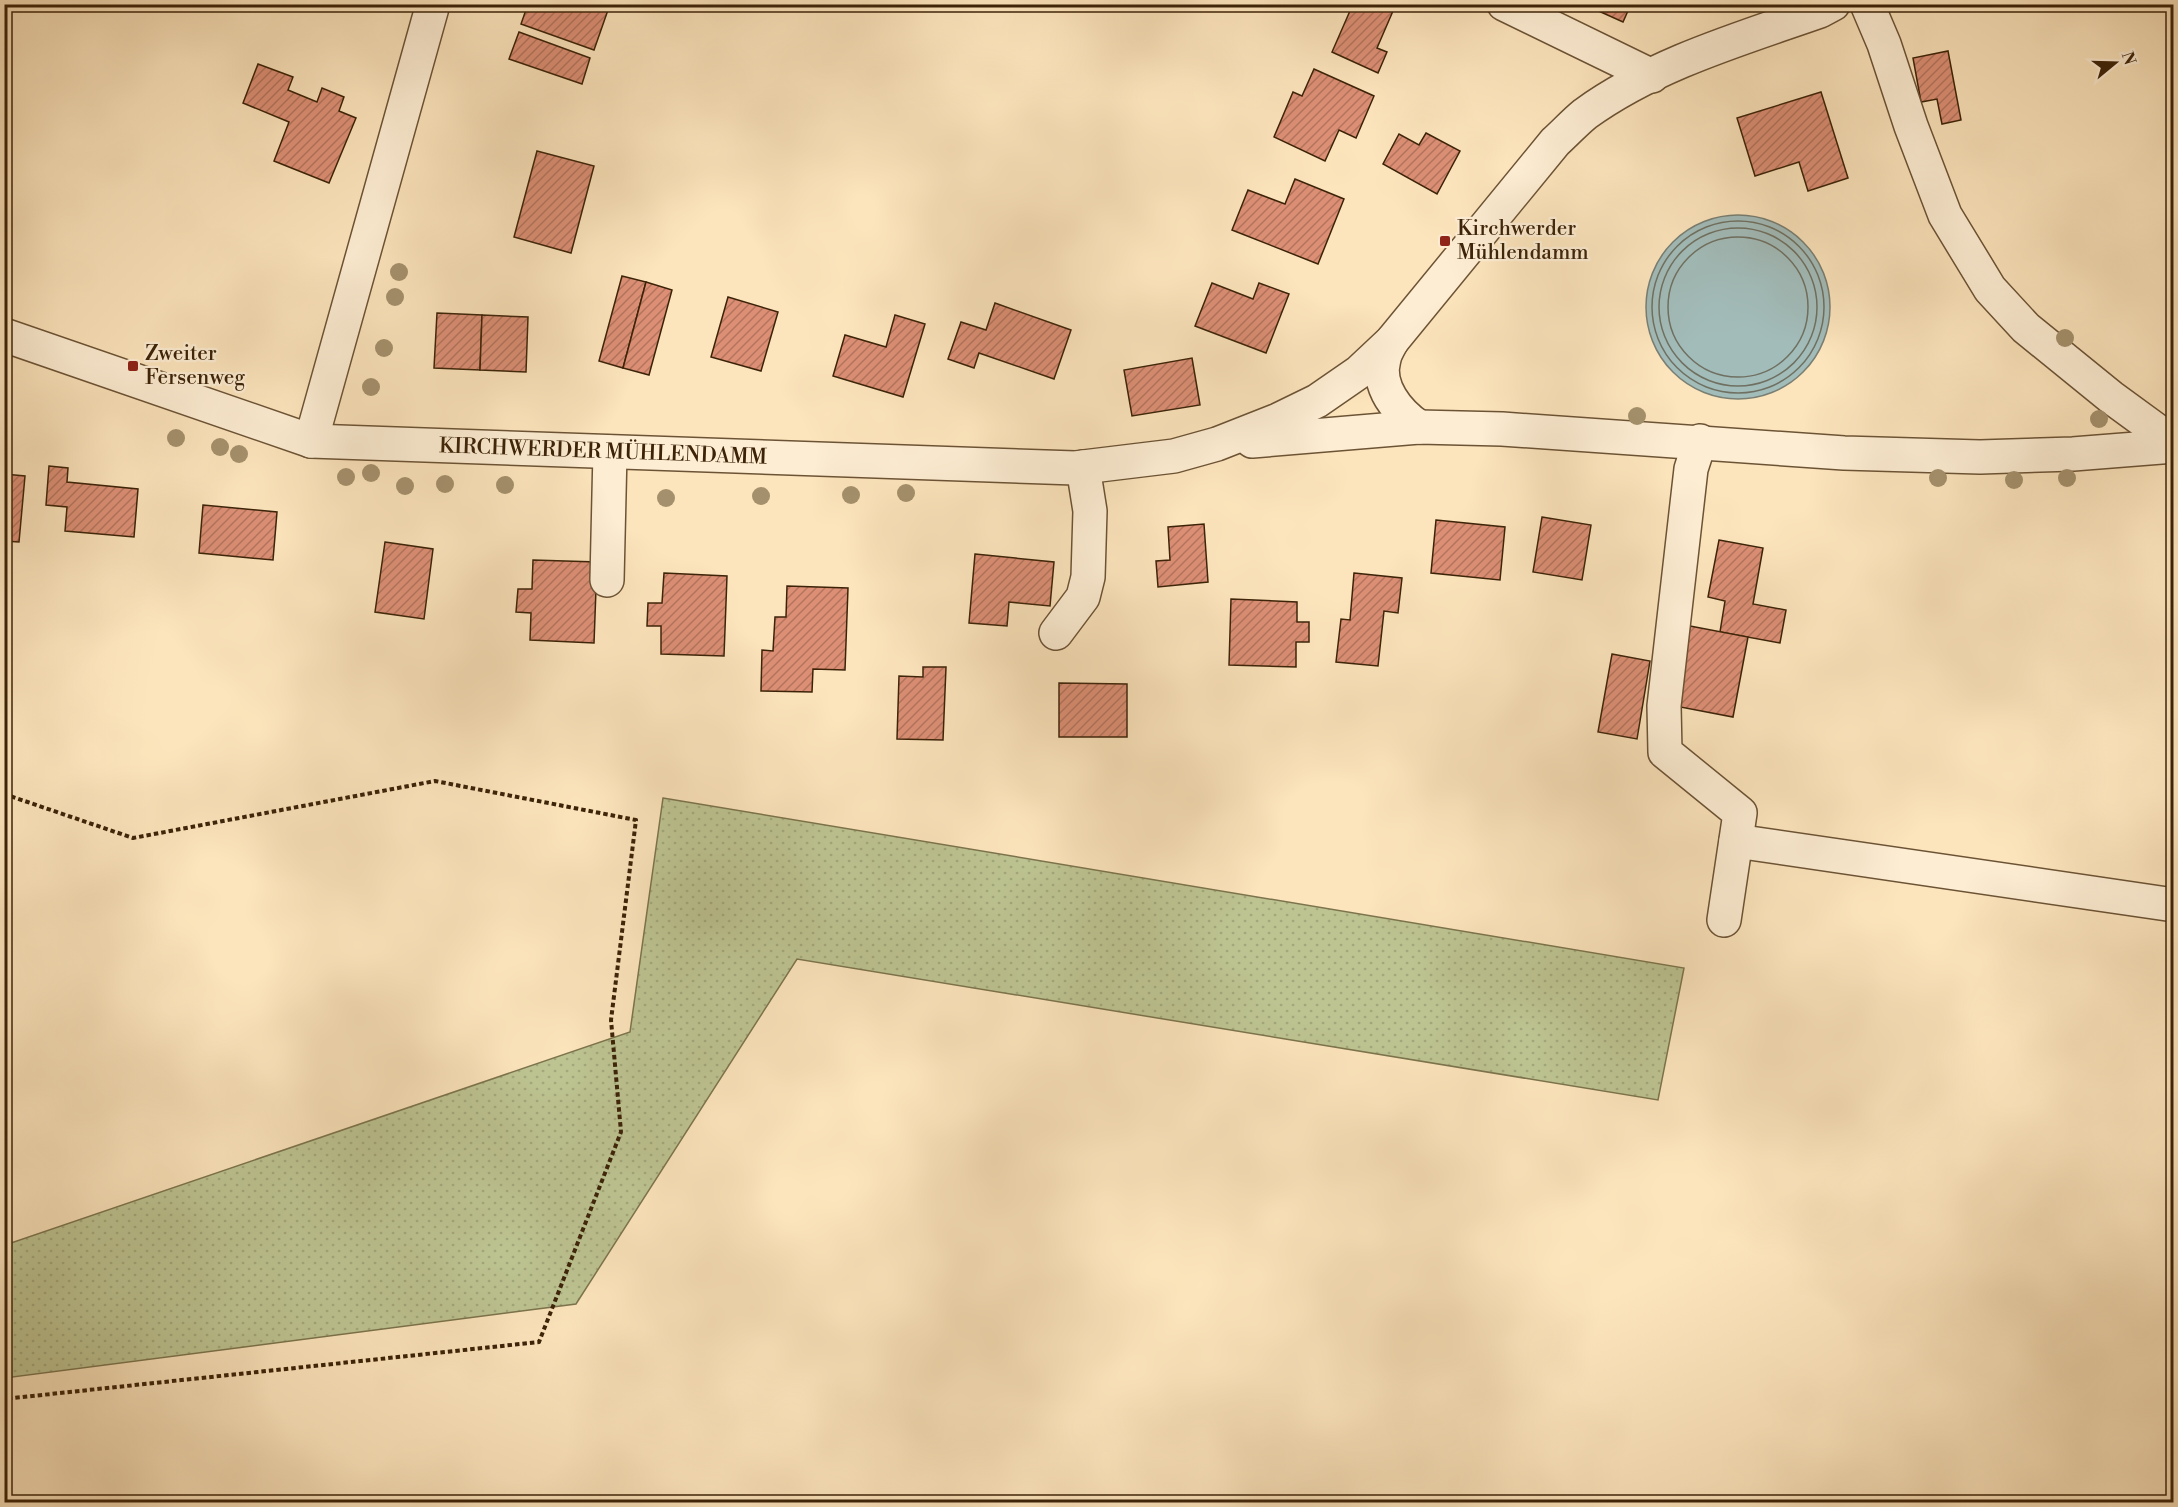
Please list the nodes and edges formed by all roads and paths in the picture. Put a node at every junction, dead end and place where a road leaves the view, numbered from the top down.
1 (433, 4) edge
2 (1504, 4) edge
3 (1833, 4) edge
4 (1867, 4) edge
5 (1652, 76) junction
6 (4, 334) edge
7 (1392, 341) junction
8 (1419, 427) junction
9 (311, 441) junction
10 (1700, 441) junction
11 (1217, 444) junction
12 (2174, 445) edge
13 (610, 452) junction
14 (1083, 467) junction
15 (607, 580) dead end
16 (1056, 633) dead end
17 (4, 794) edge
18 (1736, 840) junction
19 (2174, 904) edge
20 (1724, 920) dead end
21 (4, 1399) edge

1 - 9 street
2 - 5 street
3 - 5 street
4 - 12 street
5 - 7 street
6 - 9 street, KIRCHWERDER MÜHLENDAMM
7 - 8 street
7 - 11 street, KIRCHWERDER MÜHLENDAMM
8 - 10 street, KIRCHWERDER MÜHLENDAMM
8 - 11 street, KIRCHWERDER MÜHLENDAMM
9 - 13 street, KIRCHWERDER MÜHLENDAMM
10 - 12 street, KIRCHWERDER MÜHLENDAMM
10 - 18 street
11 - 14 street, KIRCHWERDER MÜHLENDAMM
13 - 14 street, KIRCHWERDER MÜHLENDAMM
13 - 15 street
14 - 16 street
17 - 21 path
18 - 19 street
18 - 20 street

